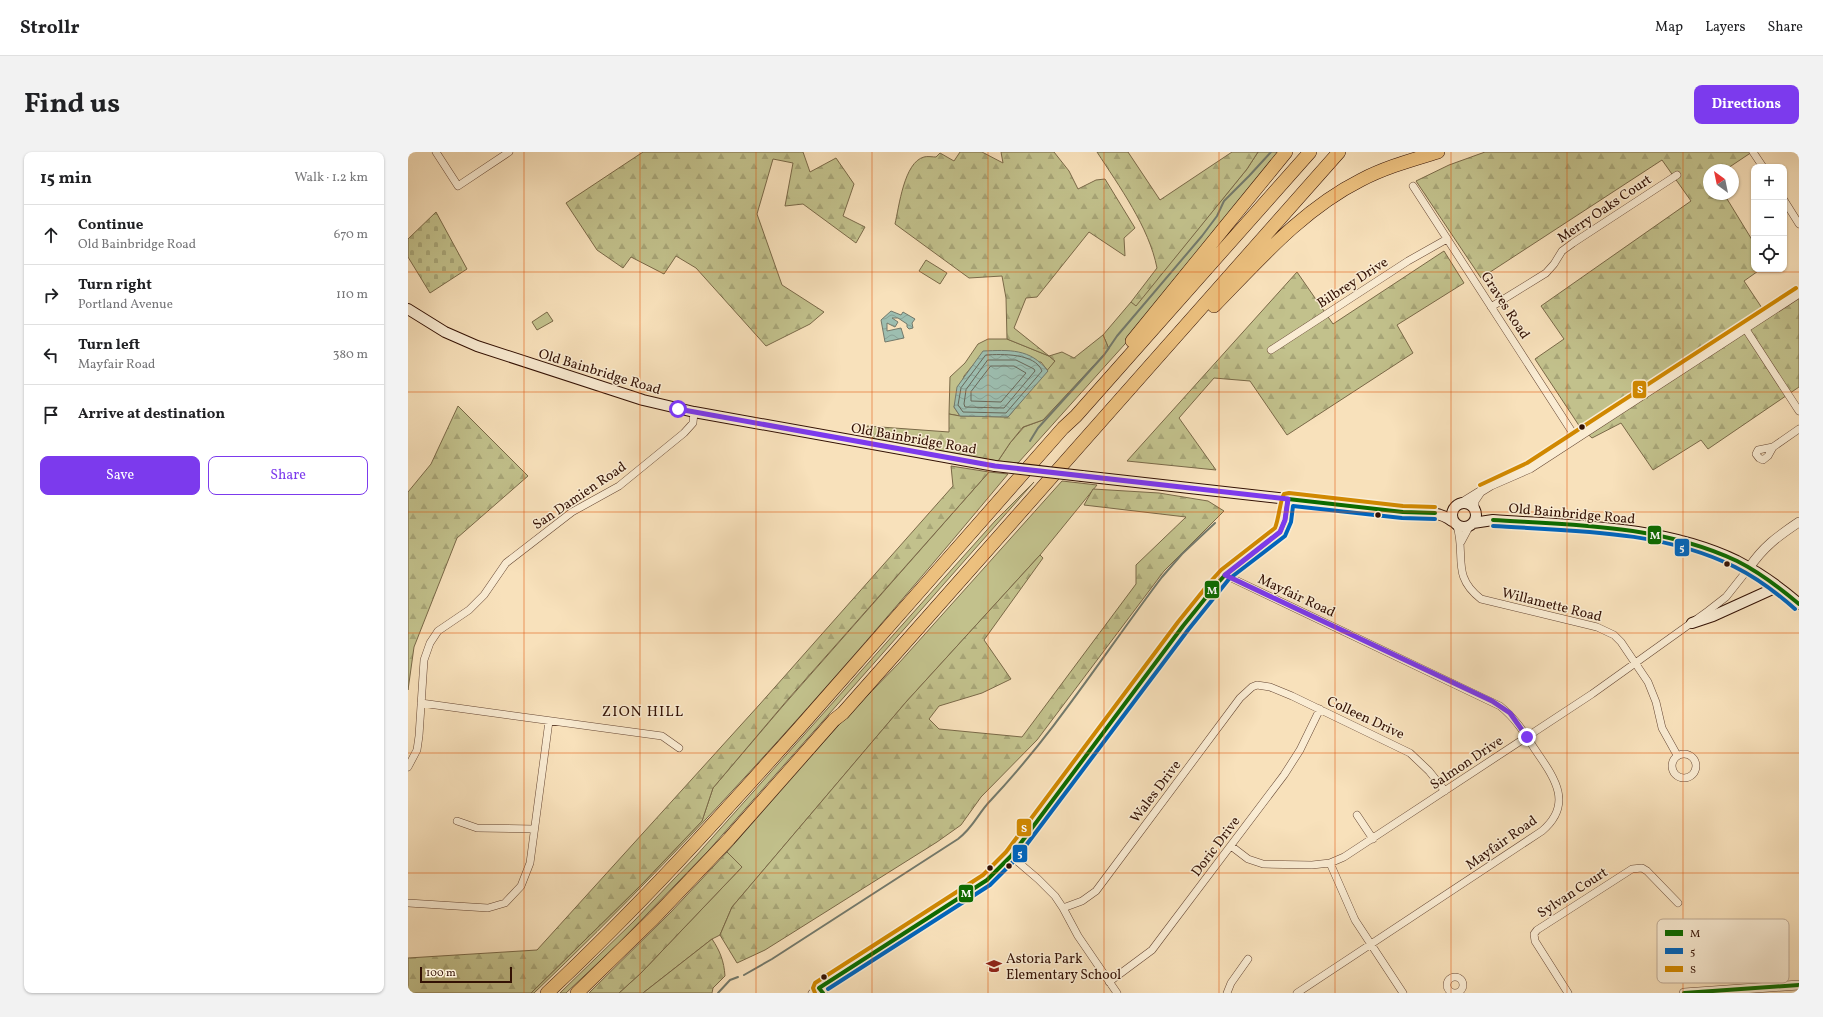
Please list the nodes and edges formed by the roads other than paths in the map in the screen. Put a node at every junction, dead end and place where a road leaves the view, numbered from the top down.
1 (436, 152) edge
2 (509, 152) edge
3 (1286, 152) edge
4 (1310, 152) edge
5 (1339, 152) edge
6 (1438, 152) edge
7 (1753, 152) edge
8 (1760, 164) edge
9 (1677, 175) dead end
10 (1413, 186) dead end
11 (1787, 205) edge
12 (1799, 224) edge
13 (1447, 239) junction
14 (1799, 293) edge
15 (1491, 307) junction
16 (409, 312) edge
17 (1745, 328) junction
18 (1181, 331) junction
19 (1271, 350) dead end
20 (1799, 411) edge
21 (694, 412) junction
22 (1063, 428) junction
23 (1799, 428) edge
24 (1576, 438) junction
25 (1773, 446) dead end
26 (1482, 490) junction
27 (1288, 499) junction
28 (1462, 503) junction
29 (1452, 509) junction
30 (1475, 510) junction
31 (1435, 513) junction
32 (1493, 520) junction
33 (1799, 522) edge
34 (1455, 524) junction
35 (1471, 525) junction
36 (1461, 543) junction
37 (1749, 568) junction
38 (1225, 575) junction
39 (1777, 587) junction
40 (1799, 604) edge
41 (1692, 622) junction
42 (1635, 663) junction
43 (1262, 685) joint
44 (421, 703) junction
45 (1320, 710) junction
46 (549, 721) junction
47 (1527, 737) junction
48 (679, 748) dead end
49 (1677, 756) dead end
50 (408, 767) edge
51 (1445, 791) junction
52 (1357, 815) dead end
53 (457, 821) dead end
54 (534, 829) junction
55 (1373, 839) junction
56 (1232, 846) junction
57 (1011, 856) junction
58 (1330, 863) junction
59 (1678, 903) dead end
60 (408, 904) edge
61 (1063, 908) junction
62 (1371, 944) junction
63 (1248, 959) dead end
64 (1109, 982) junction
65 (1799, 984) edge
66 (818, 991) edge
67 (547, 993) edge
68 (577, 993) edge
69 (1117, 993) edge
70 (1227, 993) edge
71 (1297, 993) edge
72 (1403, 993) edge
73 (1568, 993) edge
74 (1684, 993) edge

1 - 2 street
3 - 22 highway
4 - 22 highway
5 - 18 highway
6 - 18 highway
7 - 8 street
9 - 15 street, Merry Oaks Court
10 - 13 street, Graves Road
11 - 12 street
13 - 15 street, Graves Road
13 - 19 street, Bilbrey Drive
14 - 17 street
15 - 24 street, Graves Road
16 - 21 main road, Old Bainbridge Road
17 - 20 street
17 - 24 street
18 - 68 highway
21 - 27 main road, Old Bainbridge Road, bridge
21 - 44 street, San Damien Road
22 - 67 highway
23 - 25 street
24 - 26 street
26 - 28 street
26 - 30 street
27 - 31 main road, Old Bainbridge Road
27 - 38 street
28 - 29 main road
28 - 30 main road
29 - 31 main road, Old Bainbridge Road
29 - 34 main road
30 - 32 main road, Old Bainbridge Road
30 - 35 main road
31 - 34 main road, Old Bainbridge Road
32 - 35 main road, Old Bainbridge Road
32 - 37 main road, Old Bainbridge Road
33 - 37 street
34 - 35 main road
34 - 36 street, Willamette Road
35 - 36 street, Willamette Road
36 - 42 street, Willamette Road
37 - 39 main road, Old Bainbridge Road
37 - 41 street, Salmon Drive
38 - 47 street, Mayfair Road
38 - 57 street
39 - 40 main road, Old Bainbridge Road
39 - 41 main road
41 - 42 street, Salmon Drive
42 - 47 street, Salmon Drive
42 - 49 street, Willamette Road
43 - 45 street, Colleen Drive
43 - 61 street, Wales Drive
44 - 46 street
44 - 50 street, San Damien Road
45 - 51 street, Colleen Drive
45 - 56 street, Doric Drive
46 - 48 street
46 - 54 street
47 - 51 street, Salmon Drive
47 - 62 street, Mayfair Road
51 - 55 street, Salmon Drive
52 - 55 street
53 - 54 street
54 - 60 street
55 - 58 street, Salmon Drive
56 - 58 street, Salmon Drive
56 - 64 street, Doric Drive
57 - 61 street
57 - 66 street
58 - 62 street
59 - 73 street, Sylvan Court
61 - 64 street
62 - 71 street, Mayfair Road
62 - 72 street
63 - 70 street
64 - 69 street
65 - 74 street

